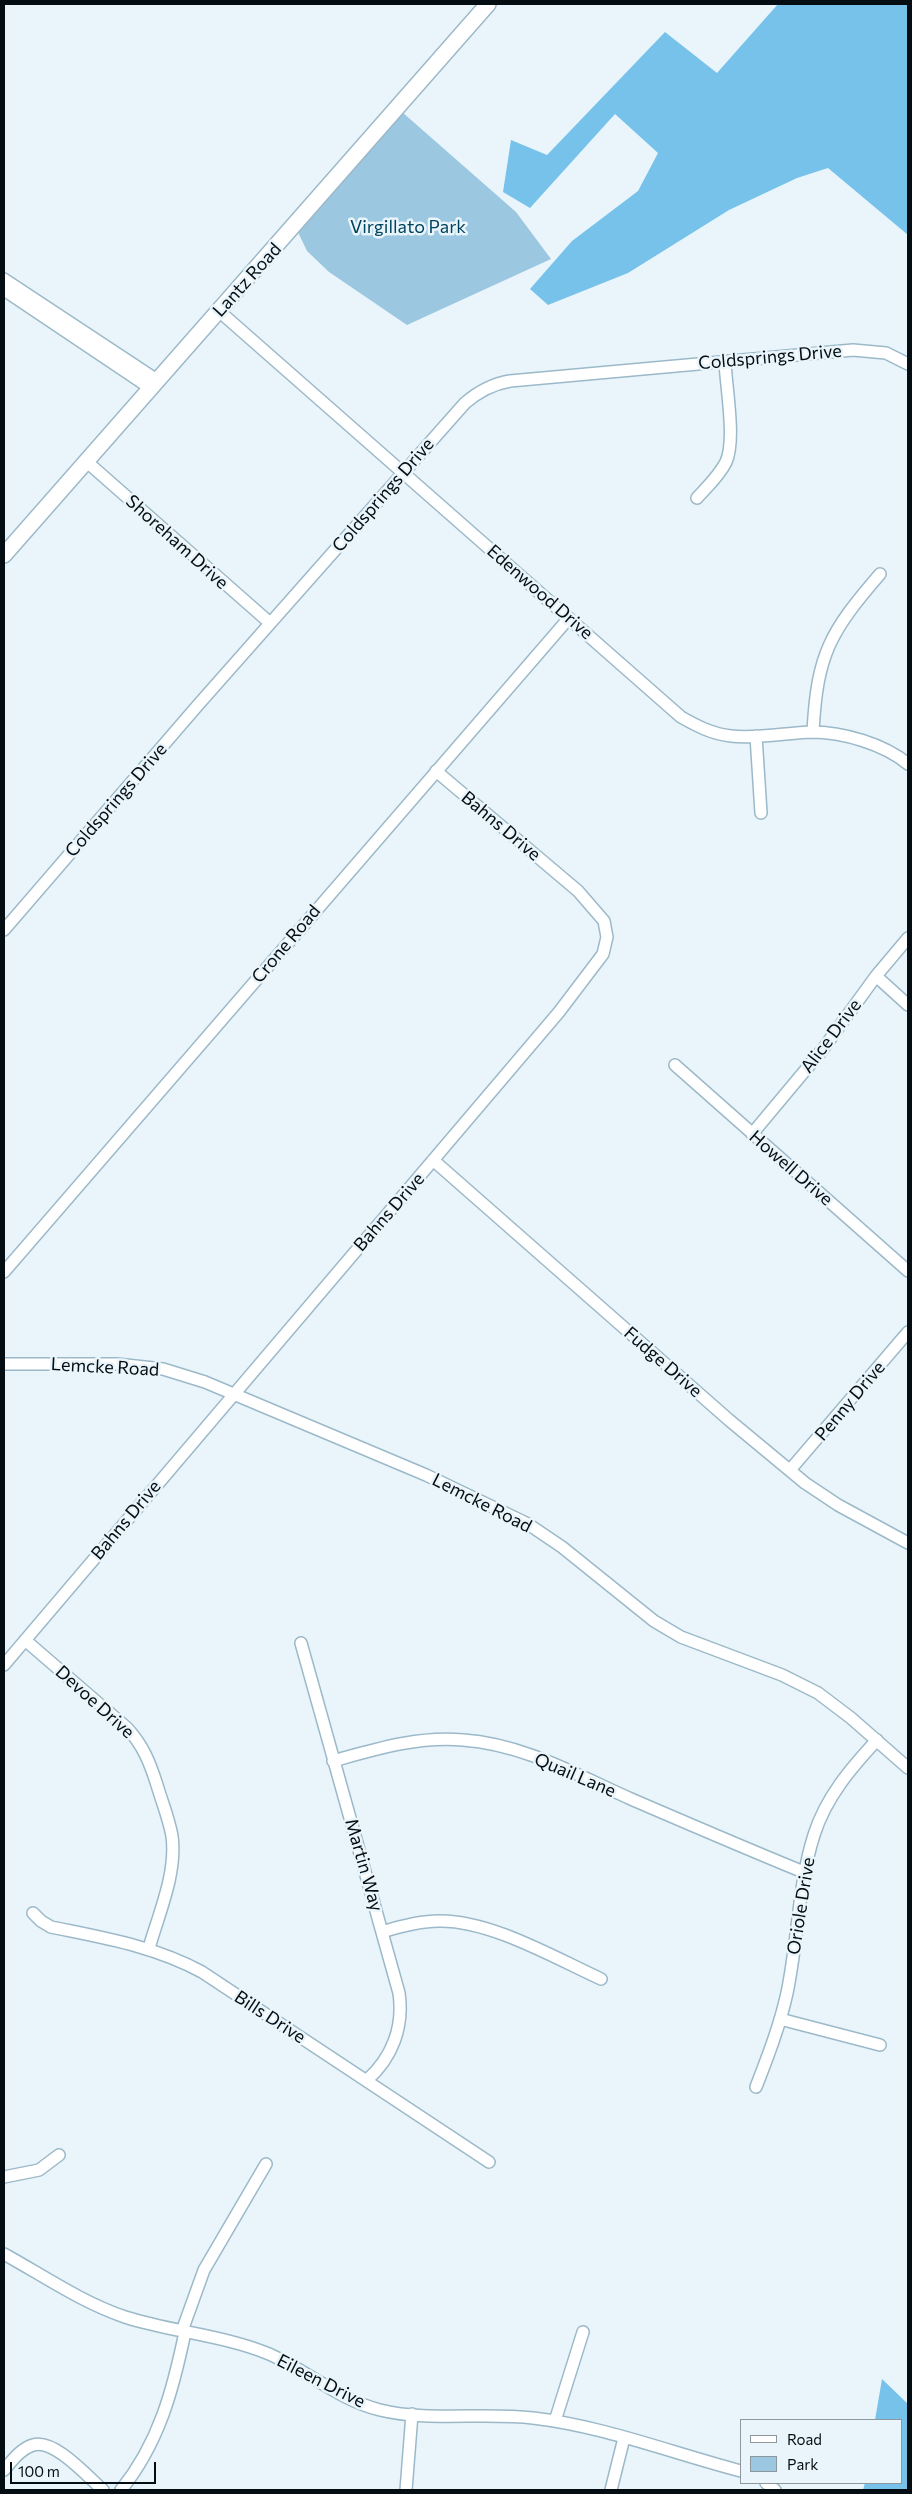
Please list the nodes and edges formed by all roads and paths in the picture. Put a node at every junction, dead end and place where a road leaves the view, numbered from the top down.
1 (488, 4) edge
2 (4, 279) edge
3 (4, 290) edge
4 (219, 311) junction
5 (725, 362) junction
6 (908, 364) edge
7 (154, 384) junction
8 (86, 461) junction
9 (403, 473) junction
10 (697, 498) dead end
11 (4, 555) edge
12 (880, 574) dead end
13 (569, 618) junction
14 (270, 623) junction
15 (813, 732) junction
16 (756, 736) junction
17 (908, 764) edge
18 (436, 771) junction
19 (761, 813) dead end
20 (4, 930) edge
21 (908, 938) edge
22 (876, 976) junction
23 (908, 1005) edge
24 (674, 1065) dead end
25 (752, 1134) junction
26 (433, 1160) junction
27 (908, 1271) edge
28 (4, 1272) edge
29 (908, 1332) edge
30 (4, 1364) edge
31 (233, 1394) junction
32 (790, 1470) junction
33 (908, 1543) edge
34 (25, 1640) junction
35 (302, 1643) dead end
36 (4, 1665) edge
37 (877, 1740) junction
38 (333, 1761) junction
39 (908, 1768) edge
40 (806, 1873) junction
41 (33, 1913) dead end
42 (382, 1932) junction
43 (149, 1948) junction
44 (601, 1979) dead end
45 (780, 2019) junction
46 (880, 2045) dead end
47 (367, 2080) junction
48 (756, 2087) dead end
49 (59, 2155) dead end
50 (490, 2162) dead end
51 (266, 2164) dead end
52 (4, 2177) edge
53 (4, 2254) edge
54 (184, 2331) junction
55 (582, 2332) dead end
56 (412, 2414) junction
57 (555, 2421) junction
58 (624, 2438) junction
59 (4, 2470) edge
60 (740, 2471) edge
61 (103, 2490) edge
62 (121, 2490) edge
63 (406, 2490) edge
64 (611, 2490) edge

1 - 4 street, Lantz Road
2 - 7 street
3 - 7 street
4 - 7 street, Lantz Road
4 - 9 street, Edenwood Drive
5 - 6 street, Coldsprings Drive
5 - 9 street, Coldsprings Drive
5 - 10 street
7 - 8 street, Lantz Road
8 - 11 street, Lantz Road
8 - 14 street, Shoreham Drive
9 - 13 street, Edenwood Drive
9 - 14 street, Coldsprings Drive
12 - 15 street
13 - 16 street, Edenwood Drive
13 - 18 street, Crone Road
14 - 20 street, Coldsprings Drive
15 - 16 street, Edenwood Drive
15 - 17 street, Edenwood Drive
16 - 19 street
18 - 26 street, Bahns Drive
18 - 28 street, Crone Road
21 - 22 street, Alice Drive
22 - 23 street
22 - 25 street, Alice Drive
24 - 25 street, Howell Drive
25 - 27 street, Howell Drive
26 - 31 street, Bahns Drive
26 - 32 street, Fudge Drive
29 - 32 street, Penny Drive
30 - 31 street, Lemcke Road
31 - 34 street, Bahns Drive
31 - 37 street, Lemcke Road
32 - 33 street, Fudge Drive
34 - 36 street, Bahns Drive
34 - 43 street, Devoe Drive
35 - 38 street, Martin Way
37 - 39 street, Lemcke Road
37 - 40 street, Oriole Drive
38 - 40 street, Quail Lane
38 - 42 street, Martin Way
40 - 45 street, Oriole Drive
41 - 43 street, Bills Drive
42 - 44 street
42 - 47 street, Martin Way
43 - 47 street, Bills Drive
45 - 46 street
45 - 48 street, Oriole Drive
47 - 50 street, Bills Drive
49 - 52 street
51 - 54 street
53 - 54 street, Eileen Drive
54 - 56 street, Eileen Drive
54 - 62 street
55 - 57 street
56 - 57 street, Eileen Drive
56 - 63 street
57 - 58 street, Eileen Drive
58 - 60 street, Eileen Drive
58 - 64 street
59 - 61 street

